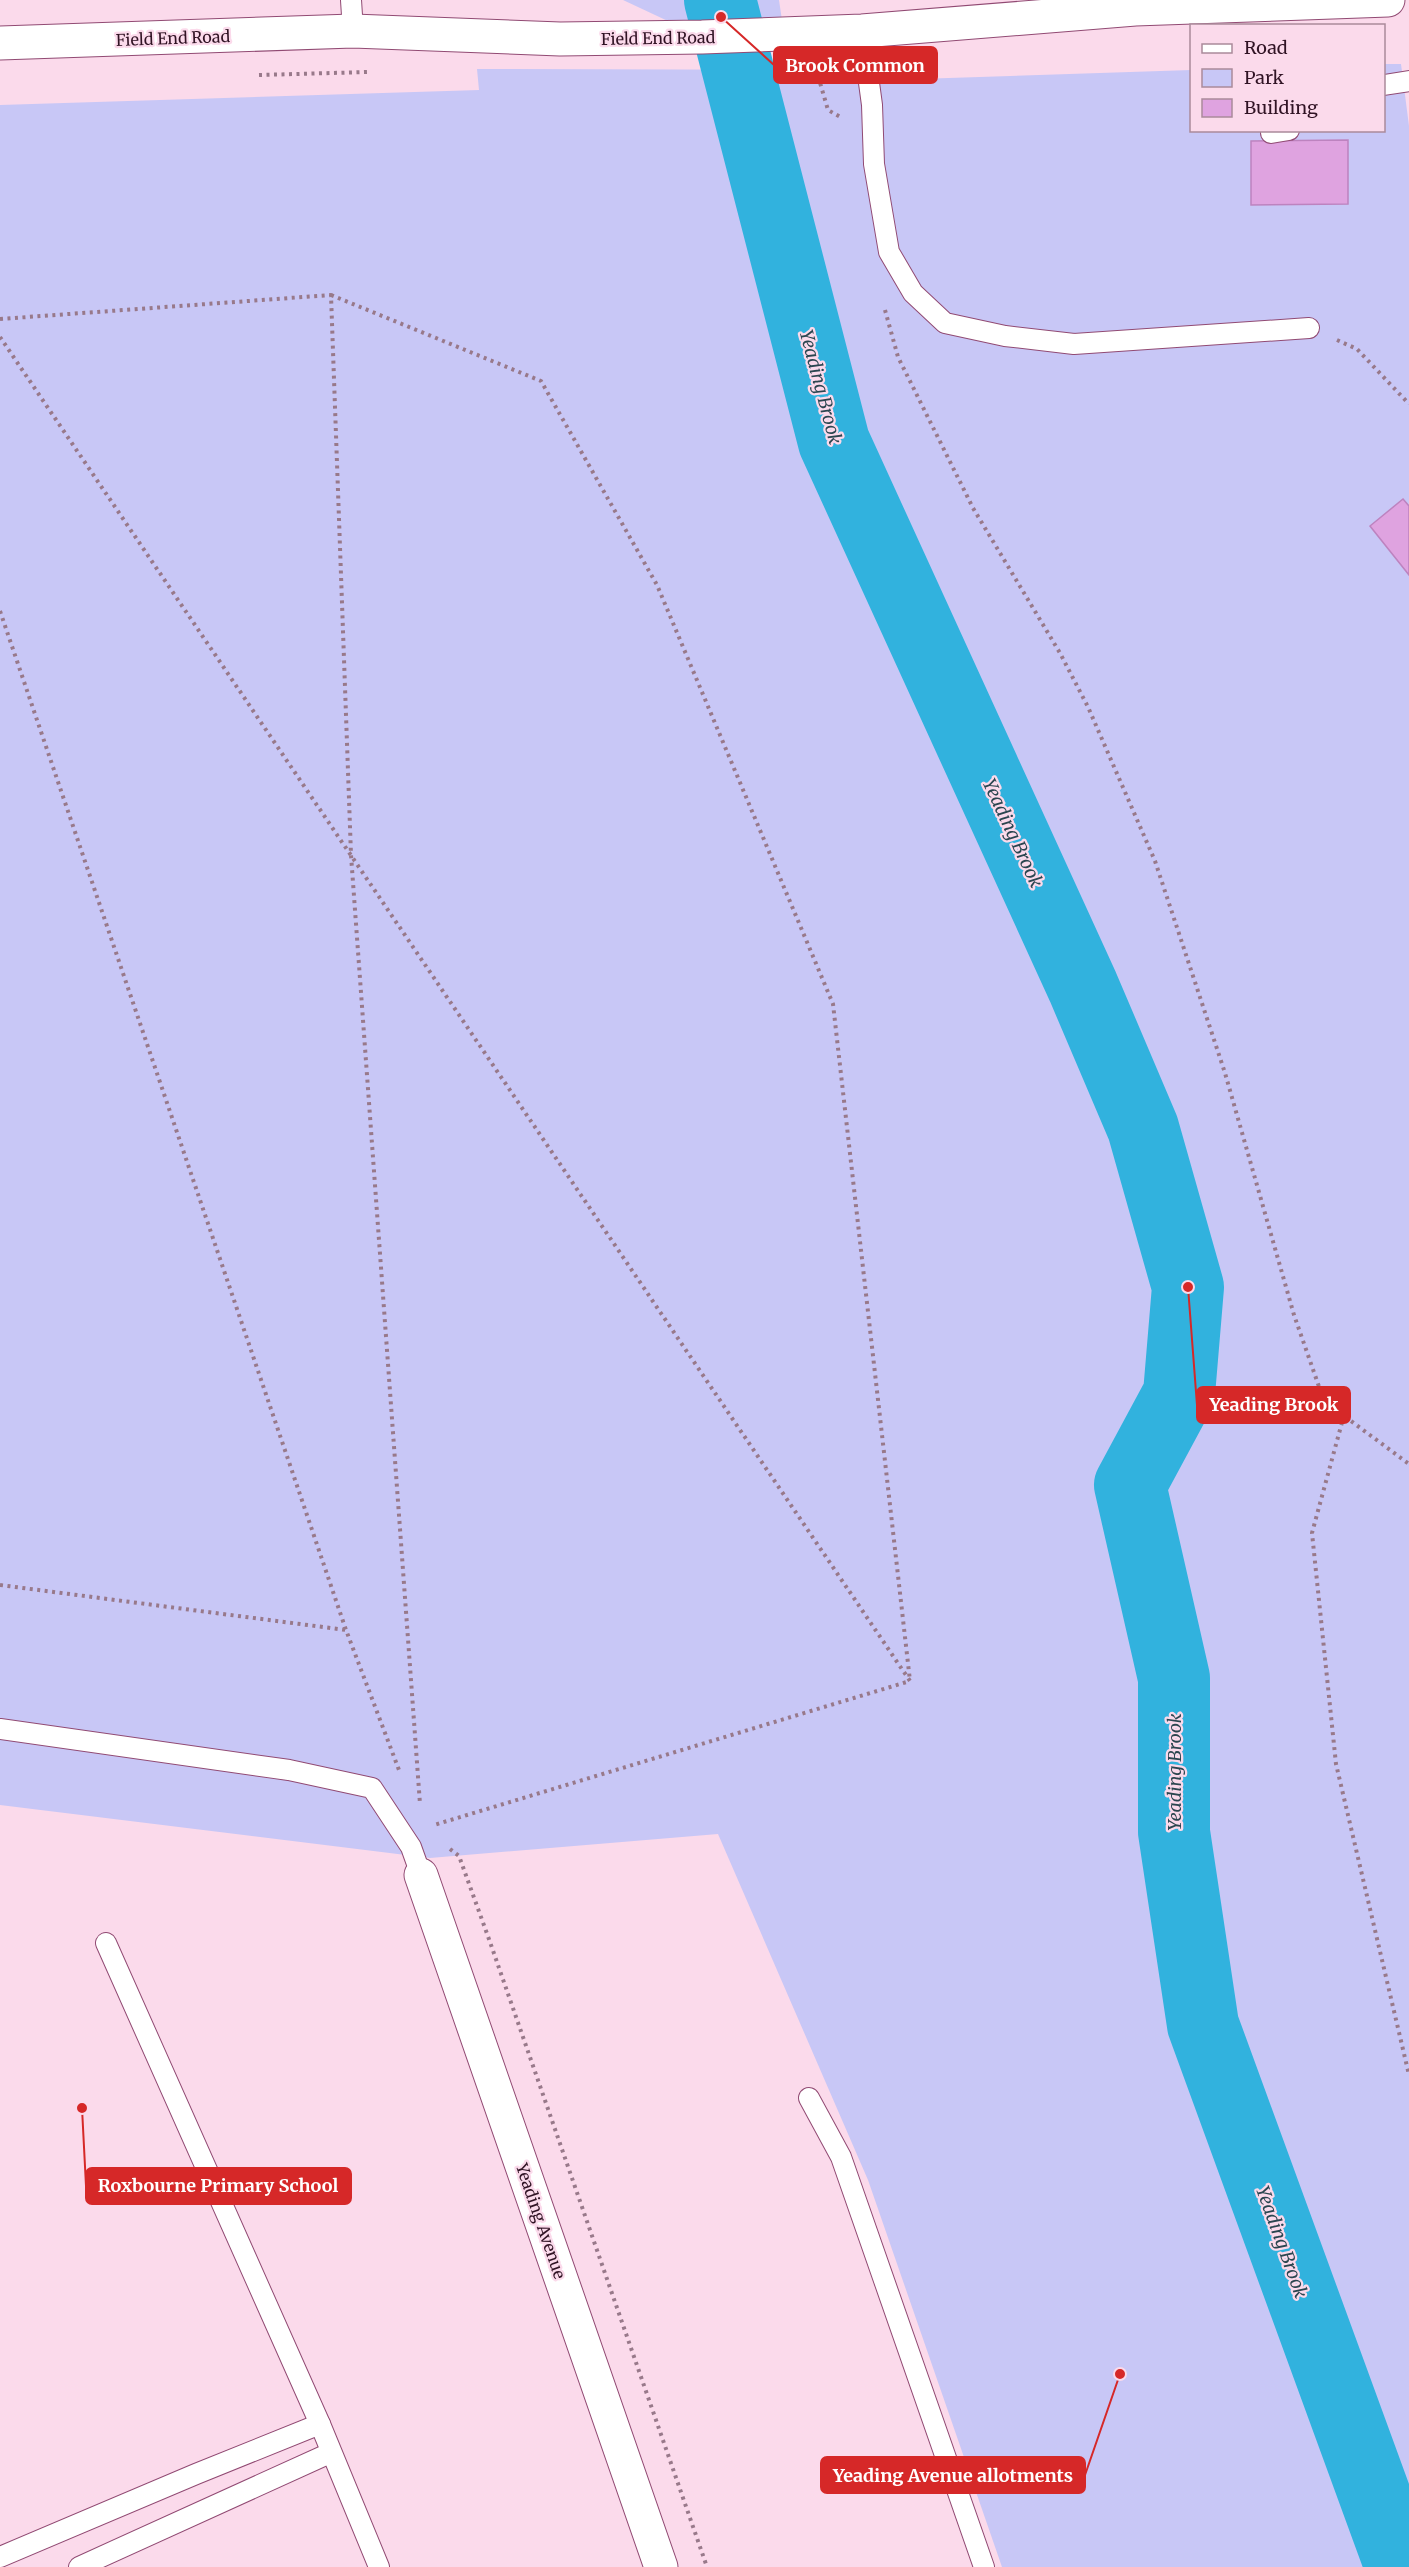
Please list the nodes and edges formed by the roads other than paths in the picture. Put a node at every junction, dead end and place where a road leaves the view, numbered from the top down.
1 (1388, 0) edge
2 (1135, 4) edge
3 (352, 16) edge
4 (862, 31) junction
5 (0, 44) edge
6 (1409, 81) edge
7 (1385, 85) edge
8 (1309, 328) road end
9 (0, 1728) edge
10 (421, 1875) joint
11 (106, 1943) dead end
12 (809, 2098) dead end
13 (320, 2424) junction
14 (330, 2453) junction
15 (0, 2557) edge
16 (80, 2567) edge
17 (379, 2567) edge
18 (660, 2567) edge
19 (984, 2567) edge

1 - 2 street, Field End Road
2 - 4 street, Field End Road
3 - 4 street, Field End Road
3 - 5 street, Field End Road
4 - 8 lane
6 - 7 lane
9 - 10 lane
10 - 18 street, Yeading Avenue
11 - 13 lane
12 - 19 lane
13 - 14 lane
13 - 15 lane
14 - 16 lane
14 - 17 lane

